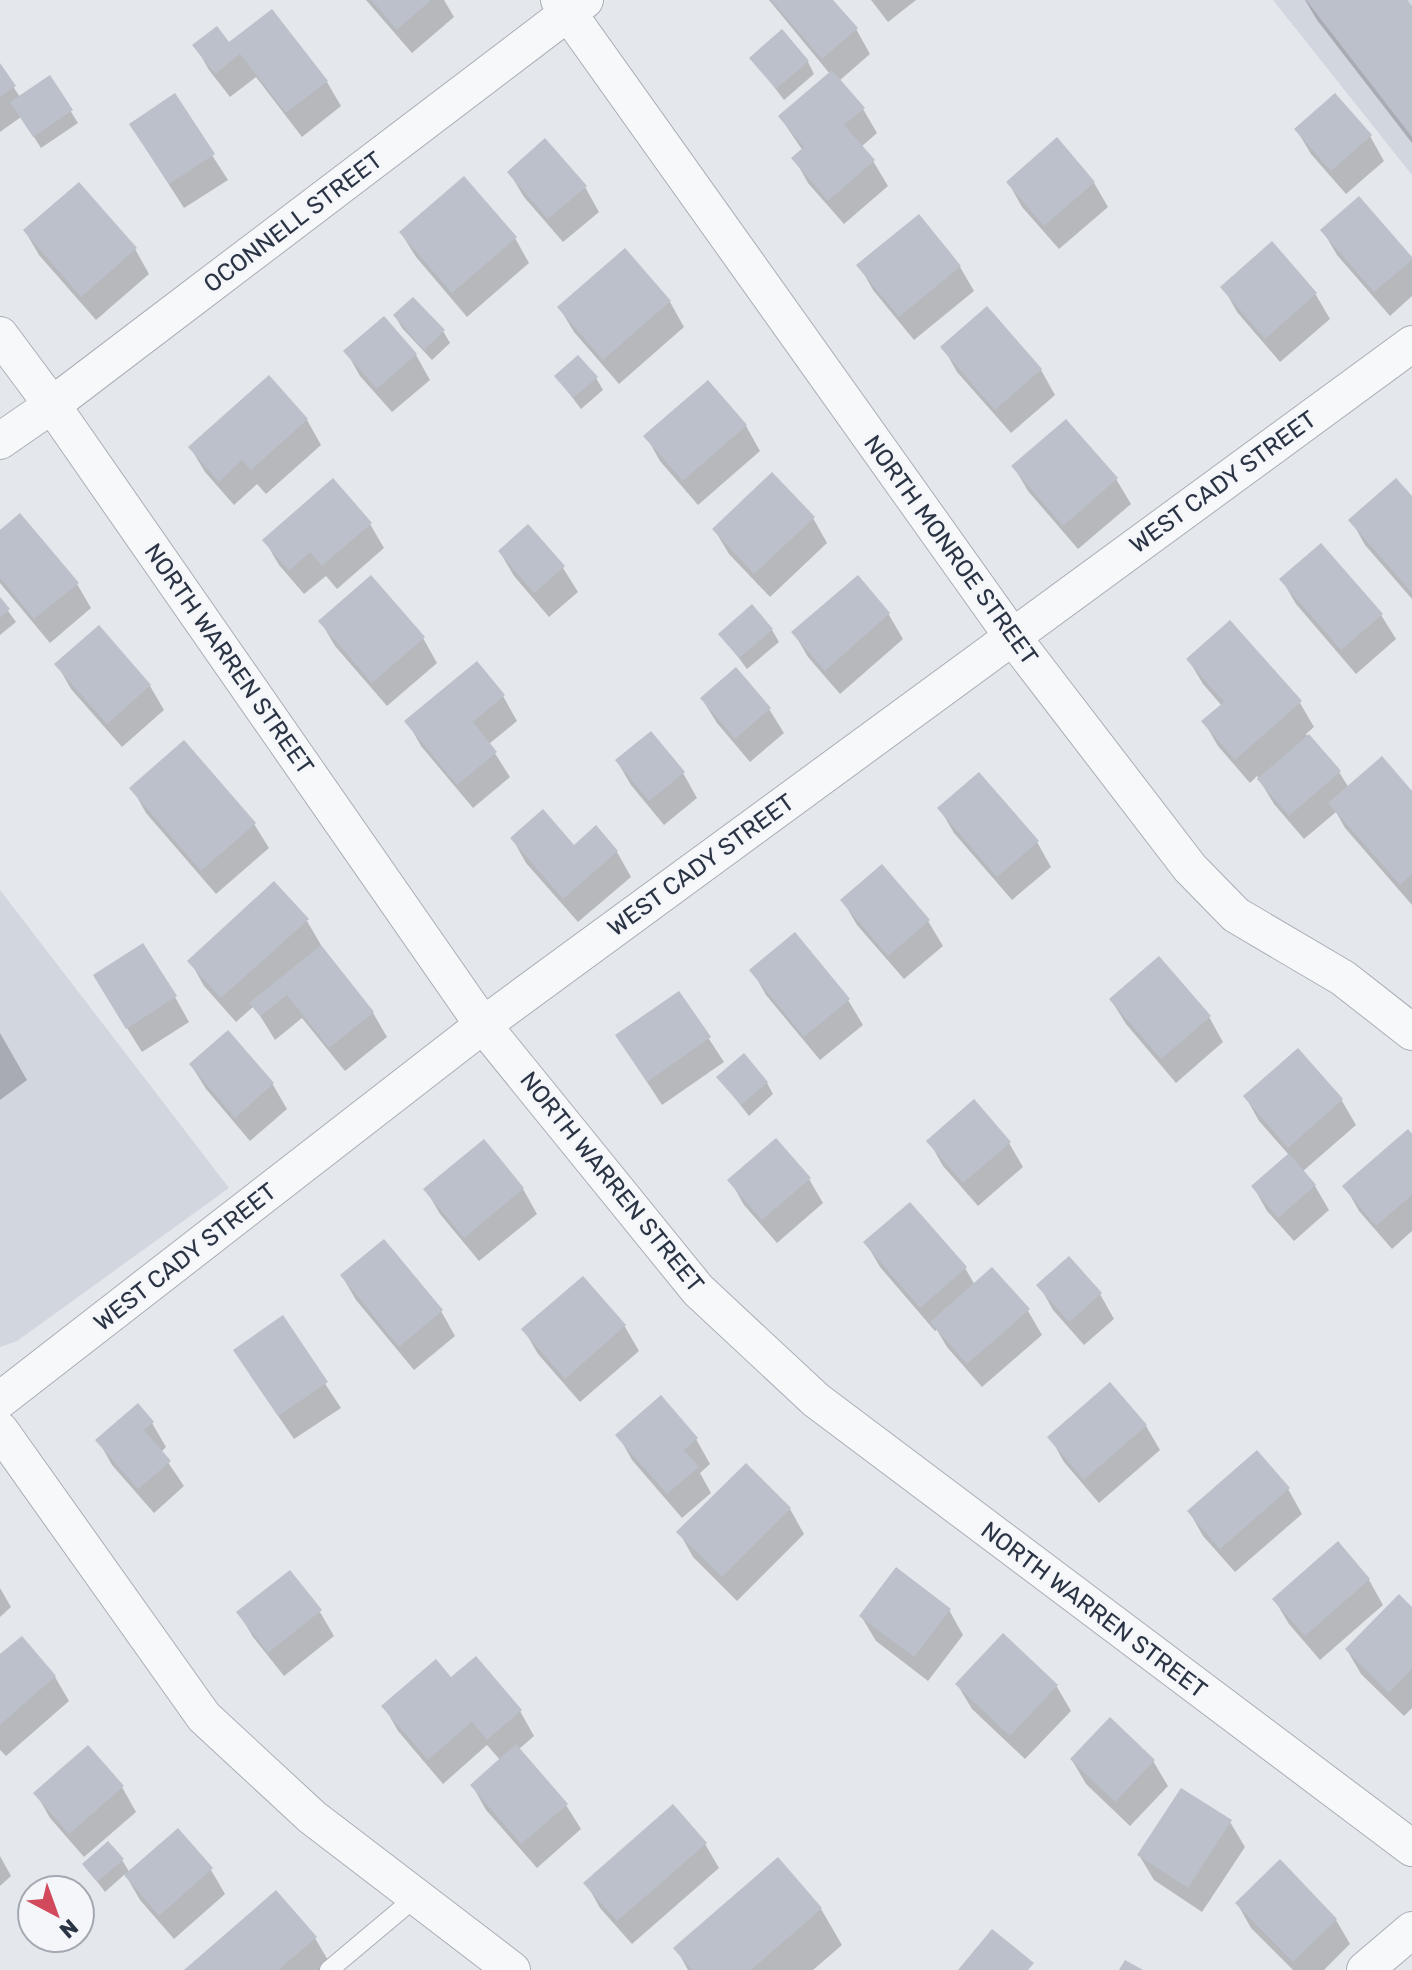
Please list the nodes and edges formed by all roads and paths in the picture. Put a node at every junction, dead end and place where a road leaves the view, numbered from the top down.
1 (571, 4) edge
2 (0, 335) edge
3 (1412, 344) edge
4 (52, 405) junction
5 (0, 441) edge
6 (1012, 636) junction
7 (483, 1025) junction
8 (1412, 1032) edge
9 (0, 1400) edge
10 (0, 1430) edge
11 (1412, 1848) edge
12 (416, 1897) junction
13 (1412, 1930) edge
14 (329, 1970) edge
15 (512, 1970) edge
16 (1365, 1970) edge

1 - 4 street, OCONNELL STREET
1 - 6 street, NORTH MONROE STREET
2 - 4 street, NORTH WARREN STREET
3 - 6 street, WEST CADY STREET
4 - 5 street, OCONNELL STREET
4 - 7 street, NORTH WARREN STREET
6 - 7 street, WEST CADY STREET
6 - 8 street, NORTH MONROE STREET
7 - 9 street, WEST CADY STREET
7 - 11 street, NORTH WARREN STREET
10 - 12 street
12 - 14 lane
12 - 15 street
13 - 16 street

